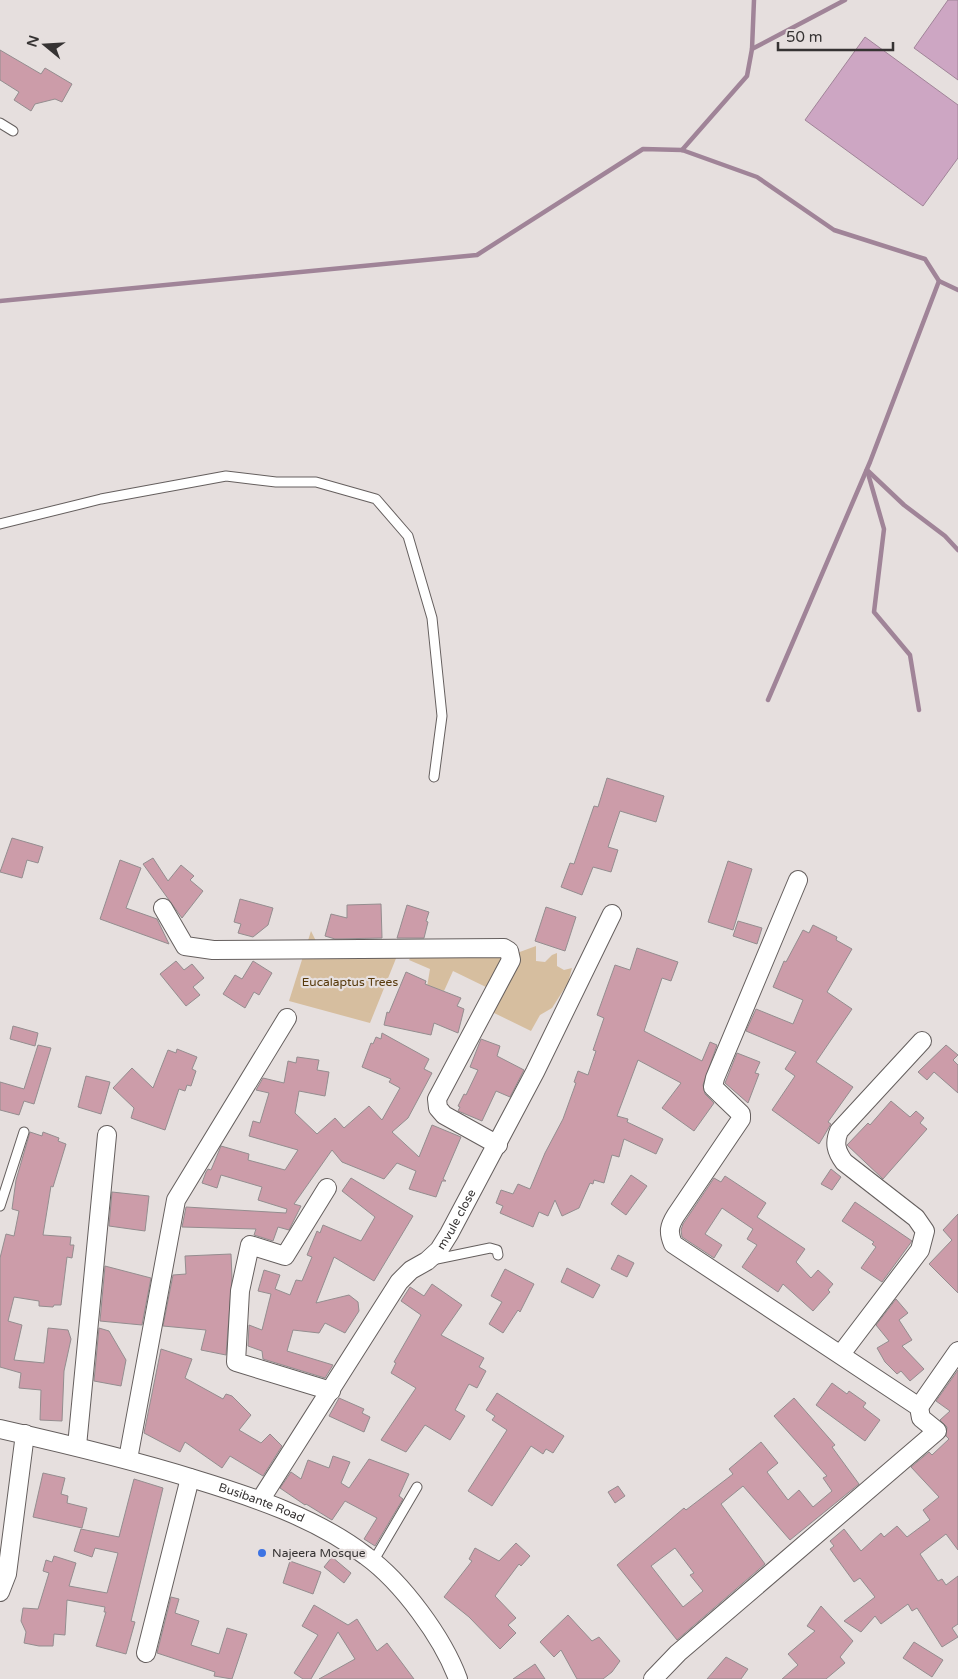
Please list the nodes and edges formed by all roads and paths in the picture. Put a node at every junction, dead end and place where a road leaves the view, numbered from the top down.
1 (0, 123) edge
2 (13, 131) dead end
3 (0, 524) edge
4 (434, 777) dead end
5 (798, 880) dead end
6 (164, 908) dead end
7 (612, 914) dead end
8 (287, 1018) dead end
9 (922, 1041) dead end
10 (24, 1132) dead end
11 (107, 1135) dead end
12 (498, 1144) junction
13 (327, 1188) dead end
14 (0, 1206) edge
15 (498, 1255) dead end
16 (427, 1261) junction
17 (958, 1351) edge
18 (841, 1354) junction
19 (331, 1391) junction
20 (919, 1407) junction
21 (0, 1429) edge
22 (25, 1434) junction
23 (77, 1446) junction
24 (128, 1459) junction
25 (190, 1478) junction
26 (417, 1487) dead end
27 (261, 1499) junction
28 (367, 1556) junction
29 (0, 1592) edge
30 (146, 1653) dead end
31 (458, 1679) edge
32 (653, 1679) edge

1 - 2 lane
3 - 4 lane
5 - 18 street
6 - 12 street
7 - 12 street, mvule close
8 - 24 street
9 - 18 street
10 - 14 lane
11 - 23 street
12 - 16 street, mvule close
13 - 19 street
15 - 16 lane
16 - 19 street, mvule close
17 - 20 street
18 - 20 street
19 - 27 street, mvule close
20 - 32 street
21 - 22 street, Busibante Road
22 - 23 street, Busibante Road
22 - 29 street
23 - 24 street, Busibante Road
24 - 25 street, Busibante Road
25 - 27 street, Busibante Road
25 - 30 street
26 - 28 lane
27 - 28 street, Busibante Road
28 - 31 street, Busibante Road

